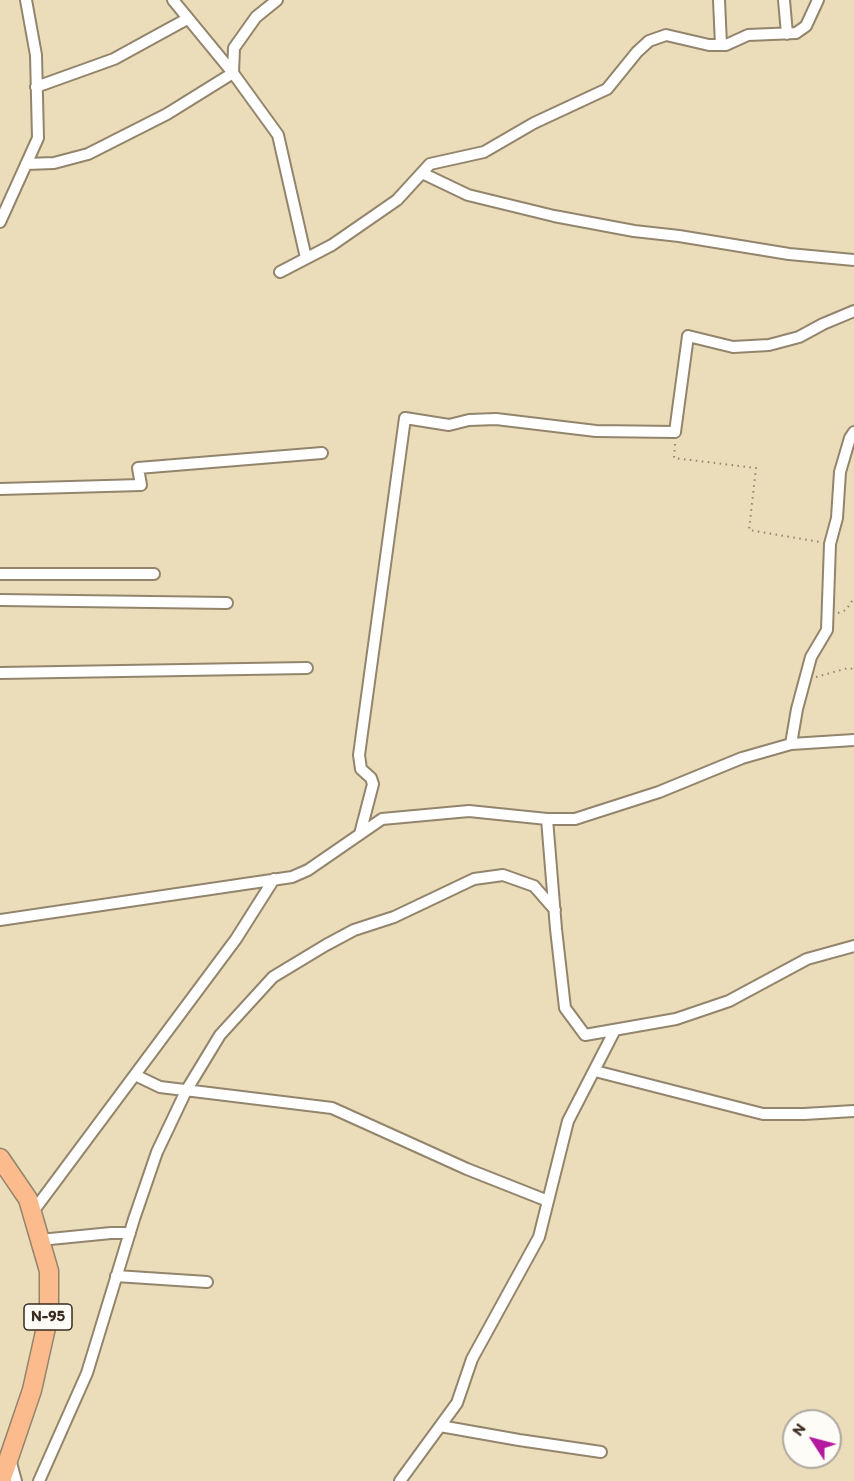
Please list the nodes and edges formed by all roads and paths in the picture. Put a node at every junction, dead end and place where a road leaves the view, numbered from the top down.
1 (26, 0) edge
2 (173, 0) edge
3 (277, 0) edge
4 (719, 0) edge
5 (784, 0) edge
6 (818, 0) edge
7 (187, 19) junction
8 (787, 34) junction
9 (721, 45) junction
10 (233, 73) junction
11 (36, 87) junction
12 (26, 164) junction
13 (422, 173) junction
14 (0, 222) edge
15 (306, 258) junction
16 (854, 260) edge
17 (280, 272) dead end
18 (854, 311) edge
19 (675, 432) junction
20 (854, 432) edge
21 (322, 453) dead end
22 (0, 489) edge
23 (830, 544) junction
24 (0, 574) edge
25 (154, 574) dead end
26 (854, 598) edge
27 (0, 600) edge
28 (227, 603) dead end
29 (828, 618) junction
30 (307, 668) dead end
31 (854, 669) edge
32 (0, 673) edge
33 (805, 681) junction
34 (854, 740) edge
35 (791, 744) junction
36 (547, 819) junction
37 (360, 834) junction
38 (274, 879) junction
39 (555, 910) junction
40 (0, 920) edge
41 (854, 946) edge
42 (615, 1030) junction
43 (595, 1071) junction
44 (135, 1075) junction
45 (186, 1091) junction
46 (854, 1111) edge
47 (0, 1158) edge
48 (548, 1201) junction
49 (32, 1213) junction
50 (130, 1233) junction
51 (40, 1240) junction
52 (116, 1276) junction
53 (207, 1282) dead end
54 (440, 1426) junction
55 (601, 1452) dead end
56 (9, 1456) junction
57 (1, 1481) edge
58 (16, 1481) edge
59 (39, 1481) edge
60 (400, 1481) edge

1 - 11 street
2 - 7 street
3 - 10 street
4 - 9 street
5 - 8 street
6 - 8 street
7 - 10 street
7 - 11 street
8 - 9 street
9 - 13 street
10 - 12 street
10 - 15 street
11 - 12 street
12 - 14 street
13 - 15 street
13 - 16 street
15 - 17 street
18 - 19 street
19 - 23 path
19 - 37 street
20 - 23 street
21 - 22 street
23 - 29 street
24 - 25 street
26 - 29 path
27 - 28 street
29 - 33 street
30 - 32 street
31 - 33 path
33 - 35 street
34 - 35 street
35 - 36 street
36 - 37 street
36 - 39 street
37 - 38 street
38 - 40 street
38 - 44 street
39 - 42 street
39 - 45 street
41 - 42 street
42 - 43 street
43 - 46 street
43 - 48 street
44 - 45 street
44 - 49 street
45 - 48 street
45 - 50 street
47 - 49 highway, N-95
48 - 54 street
49 - 51 highway, N-95
50 - 51 street
50 - 52 street
51 - 56 highway, N-95
52 - 53 street
52 - 59 street
54 - 55 street
54 - 60 street
56 - 57 highway, N-95
56 - 58 street

